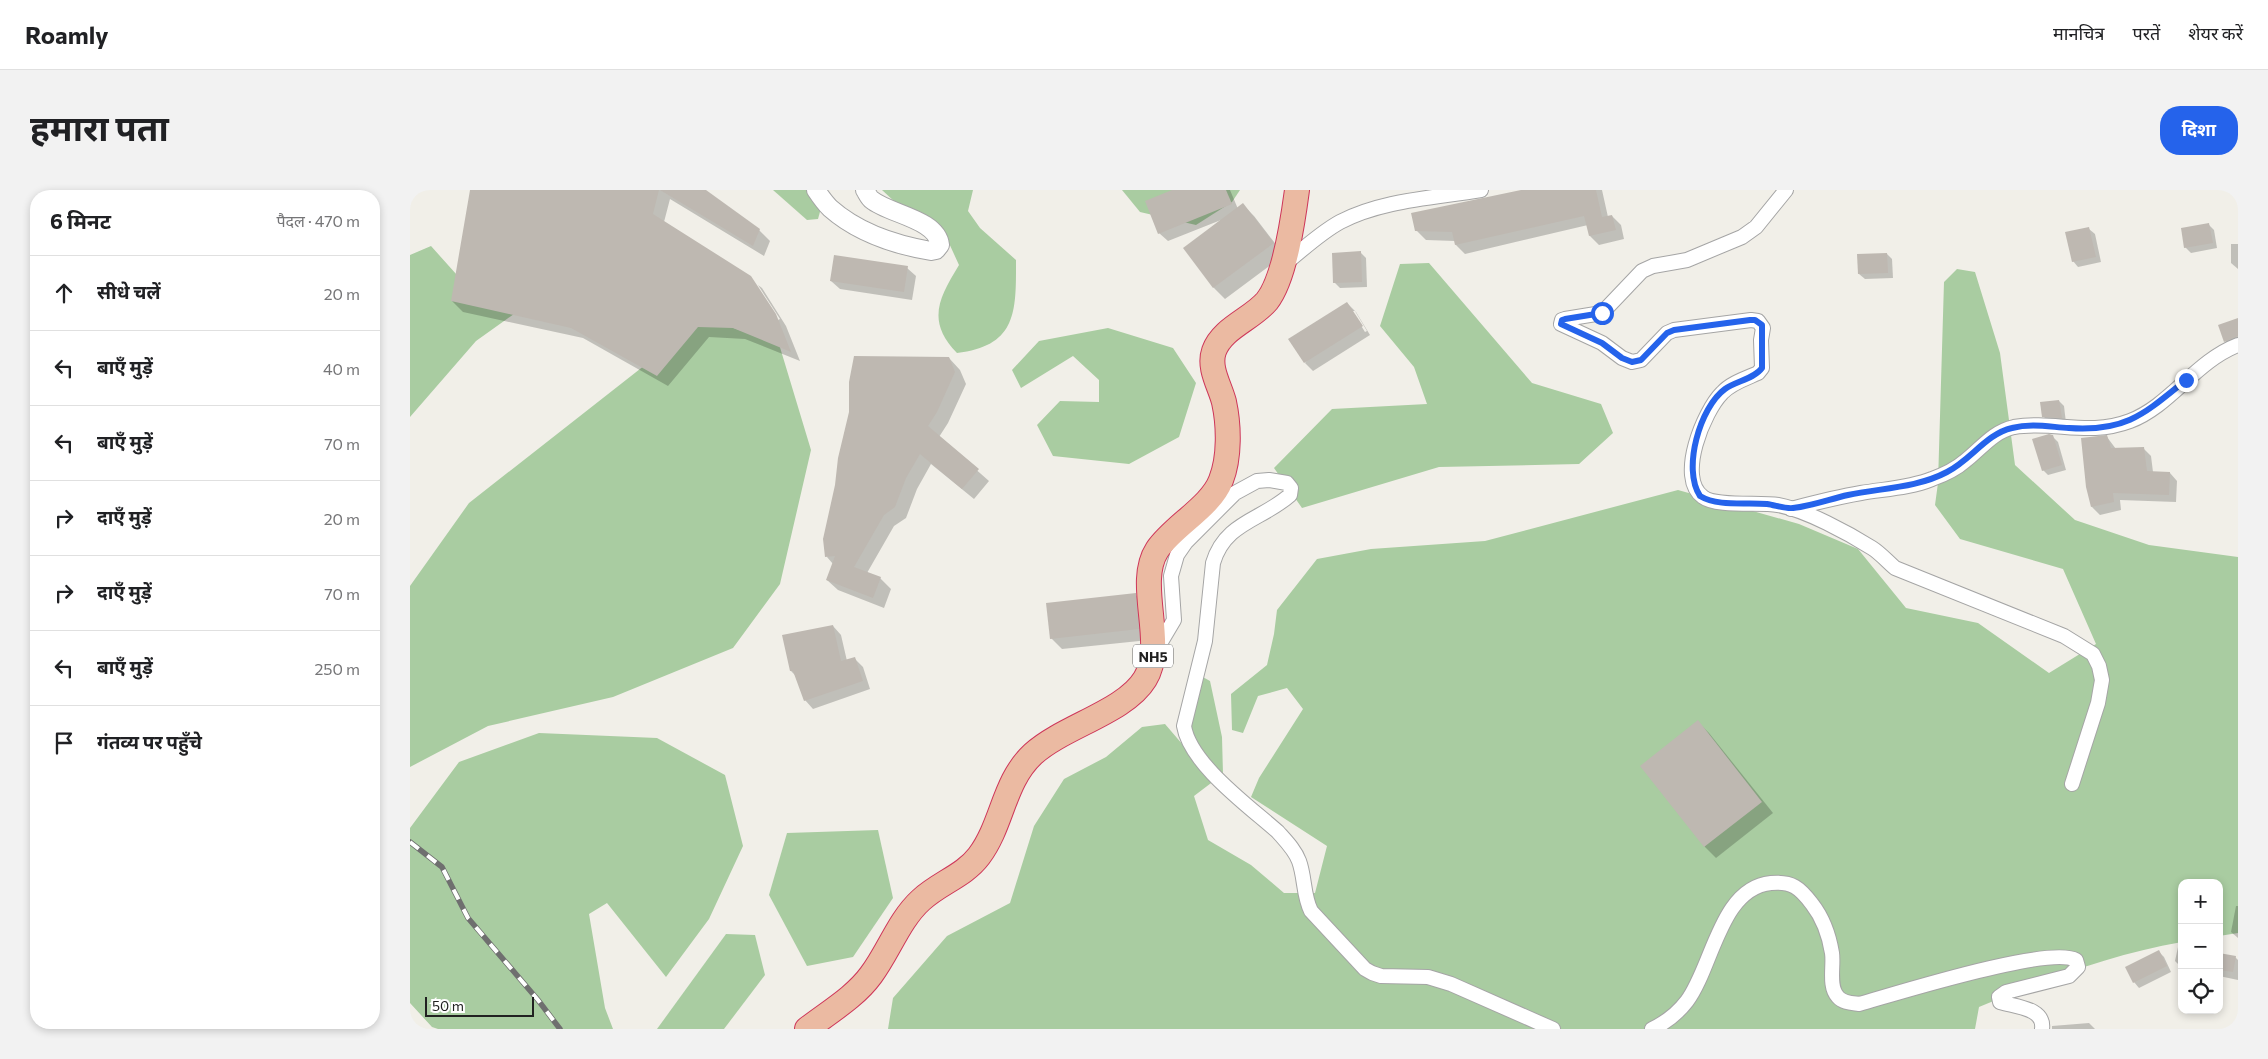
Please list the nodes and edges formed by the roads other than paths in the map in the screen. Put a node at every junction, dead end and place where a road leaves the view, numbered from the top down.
1 (816, 190) edge
2 (865, 190) edge
3 (1297, 190) edge
4 (1481, 190) edge
5 (1786, 190) edge
6 (1282, 266) junction
7 (2238, 345) edge
8 (1791, 509) junction
9 (1154, 655) junction
10 (2072, 784) dead end
11 (807, 1029) edge
12 (1553, 1029) edge
13 (1652, 1029) edge
14 (2042, 1029) edge

1 - 2 street
3 - 6 highway, NH5
4 - 6 street
5 - 8 street
6 - 9 highway, NH5
7 - 8 street
8 - 10 street
9 - 11 highway, NH5
9 - 12 street
13 - 14 street

